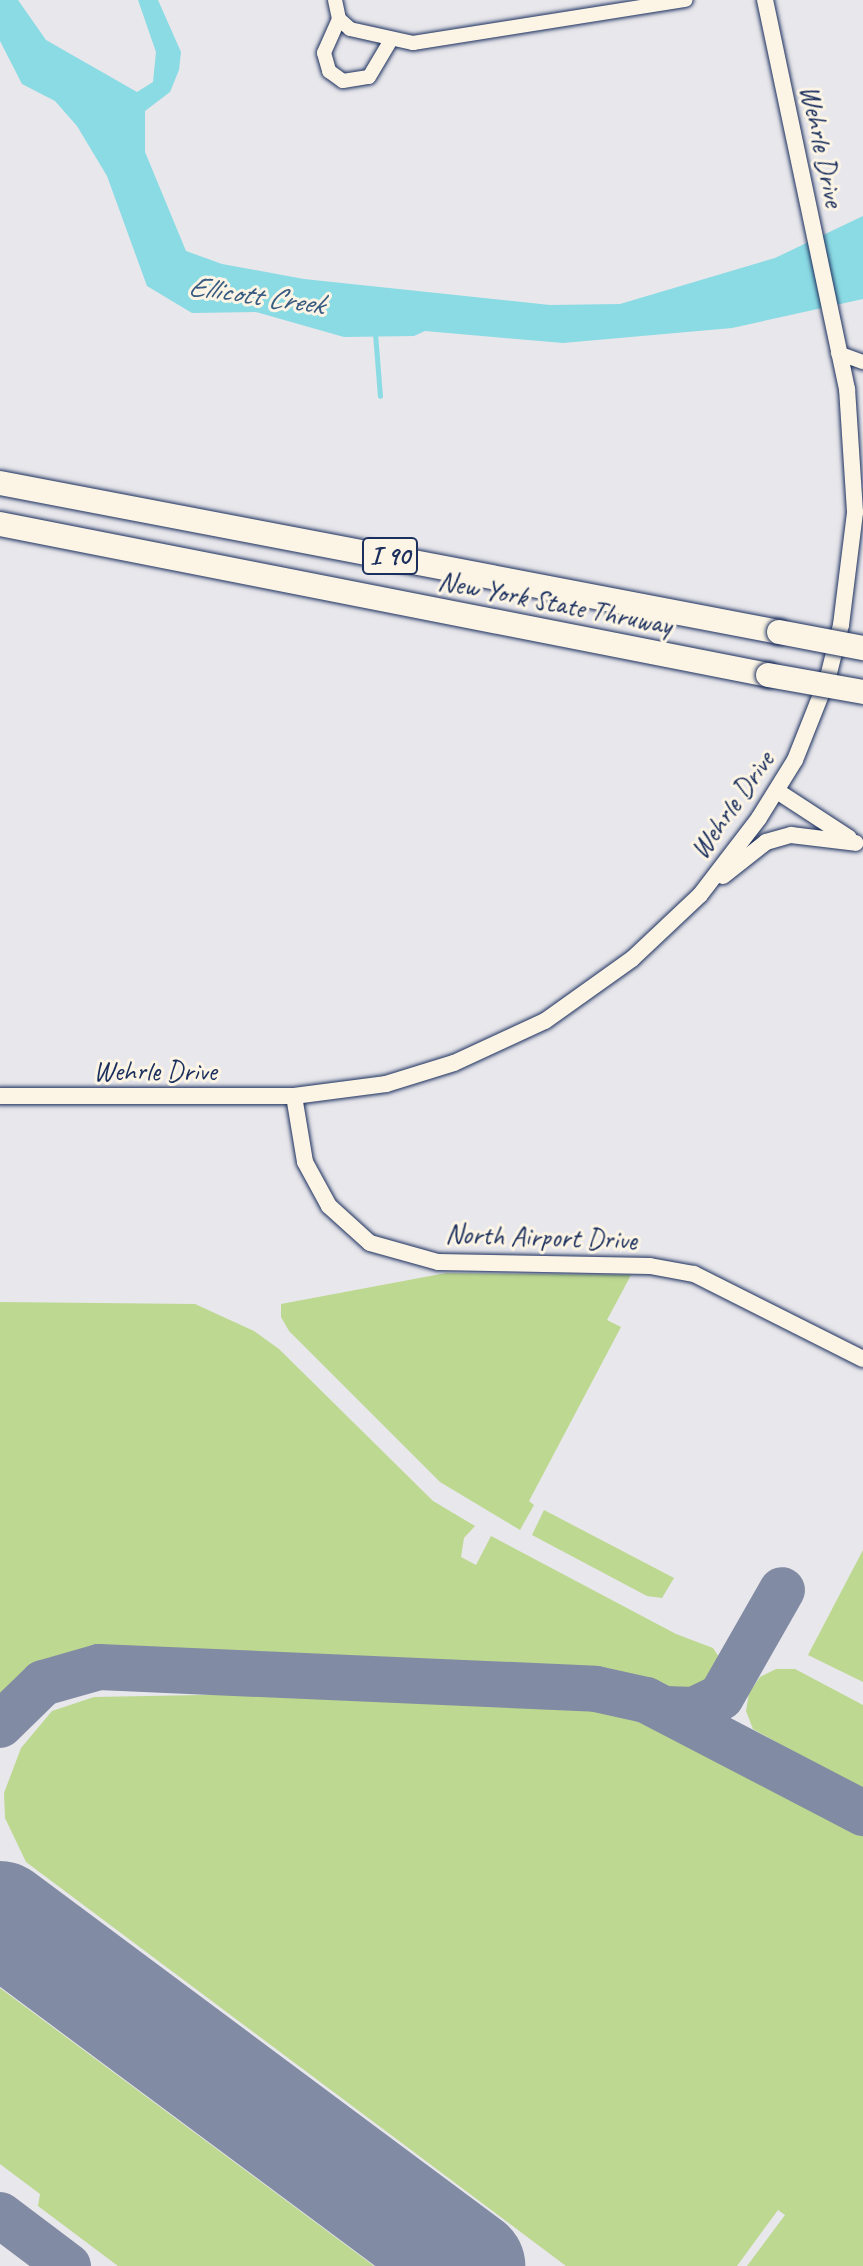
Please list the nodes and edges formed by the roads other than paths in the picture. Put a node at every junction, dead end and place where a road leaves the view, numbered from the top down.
1 (335, 0) edge
2 (686, 0) edge
3 (765, 0) edge
4 (339, 19) junction
5 (391, 40) junction
6 (838, 353) junction
7 (863, 362) edge
8 (0, 483) edge
9 (0, 524) edge
10 (863, 648) edge
11 (863, 692) edge
12 (777, 791) junction
13 (860, 845) edge
14 (700, 895) junction
15 (0, 1096) edge
16 (294, 1096) junction
17 (863, 1359) edge

1 - 4 street
2 - 5 street
3 - 6 street, Wehrle Drive
4 - 5 street
4 - 5 street
6 - 7 street
6 - 12 street, Wehrle Drive
8 - 10 highway, New York State Thruway / I 90, bridge
9 - 11 highway, New York State Thruway / I 90, bridge
12 - 13 street
12 - 14 street, Wehrle Drive
13 - 14 street
14 - 16 street, Wehrle Drive
15 - 16 street, Wehrle Drive
16 - 17 street, North Airport Drive

